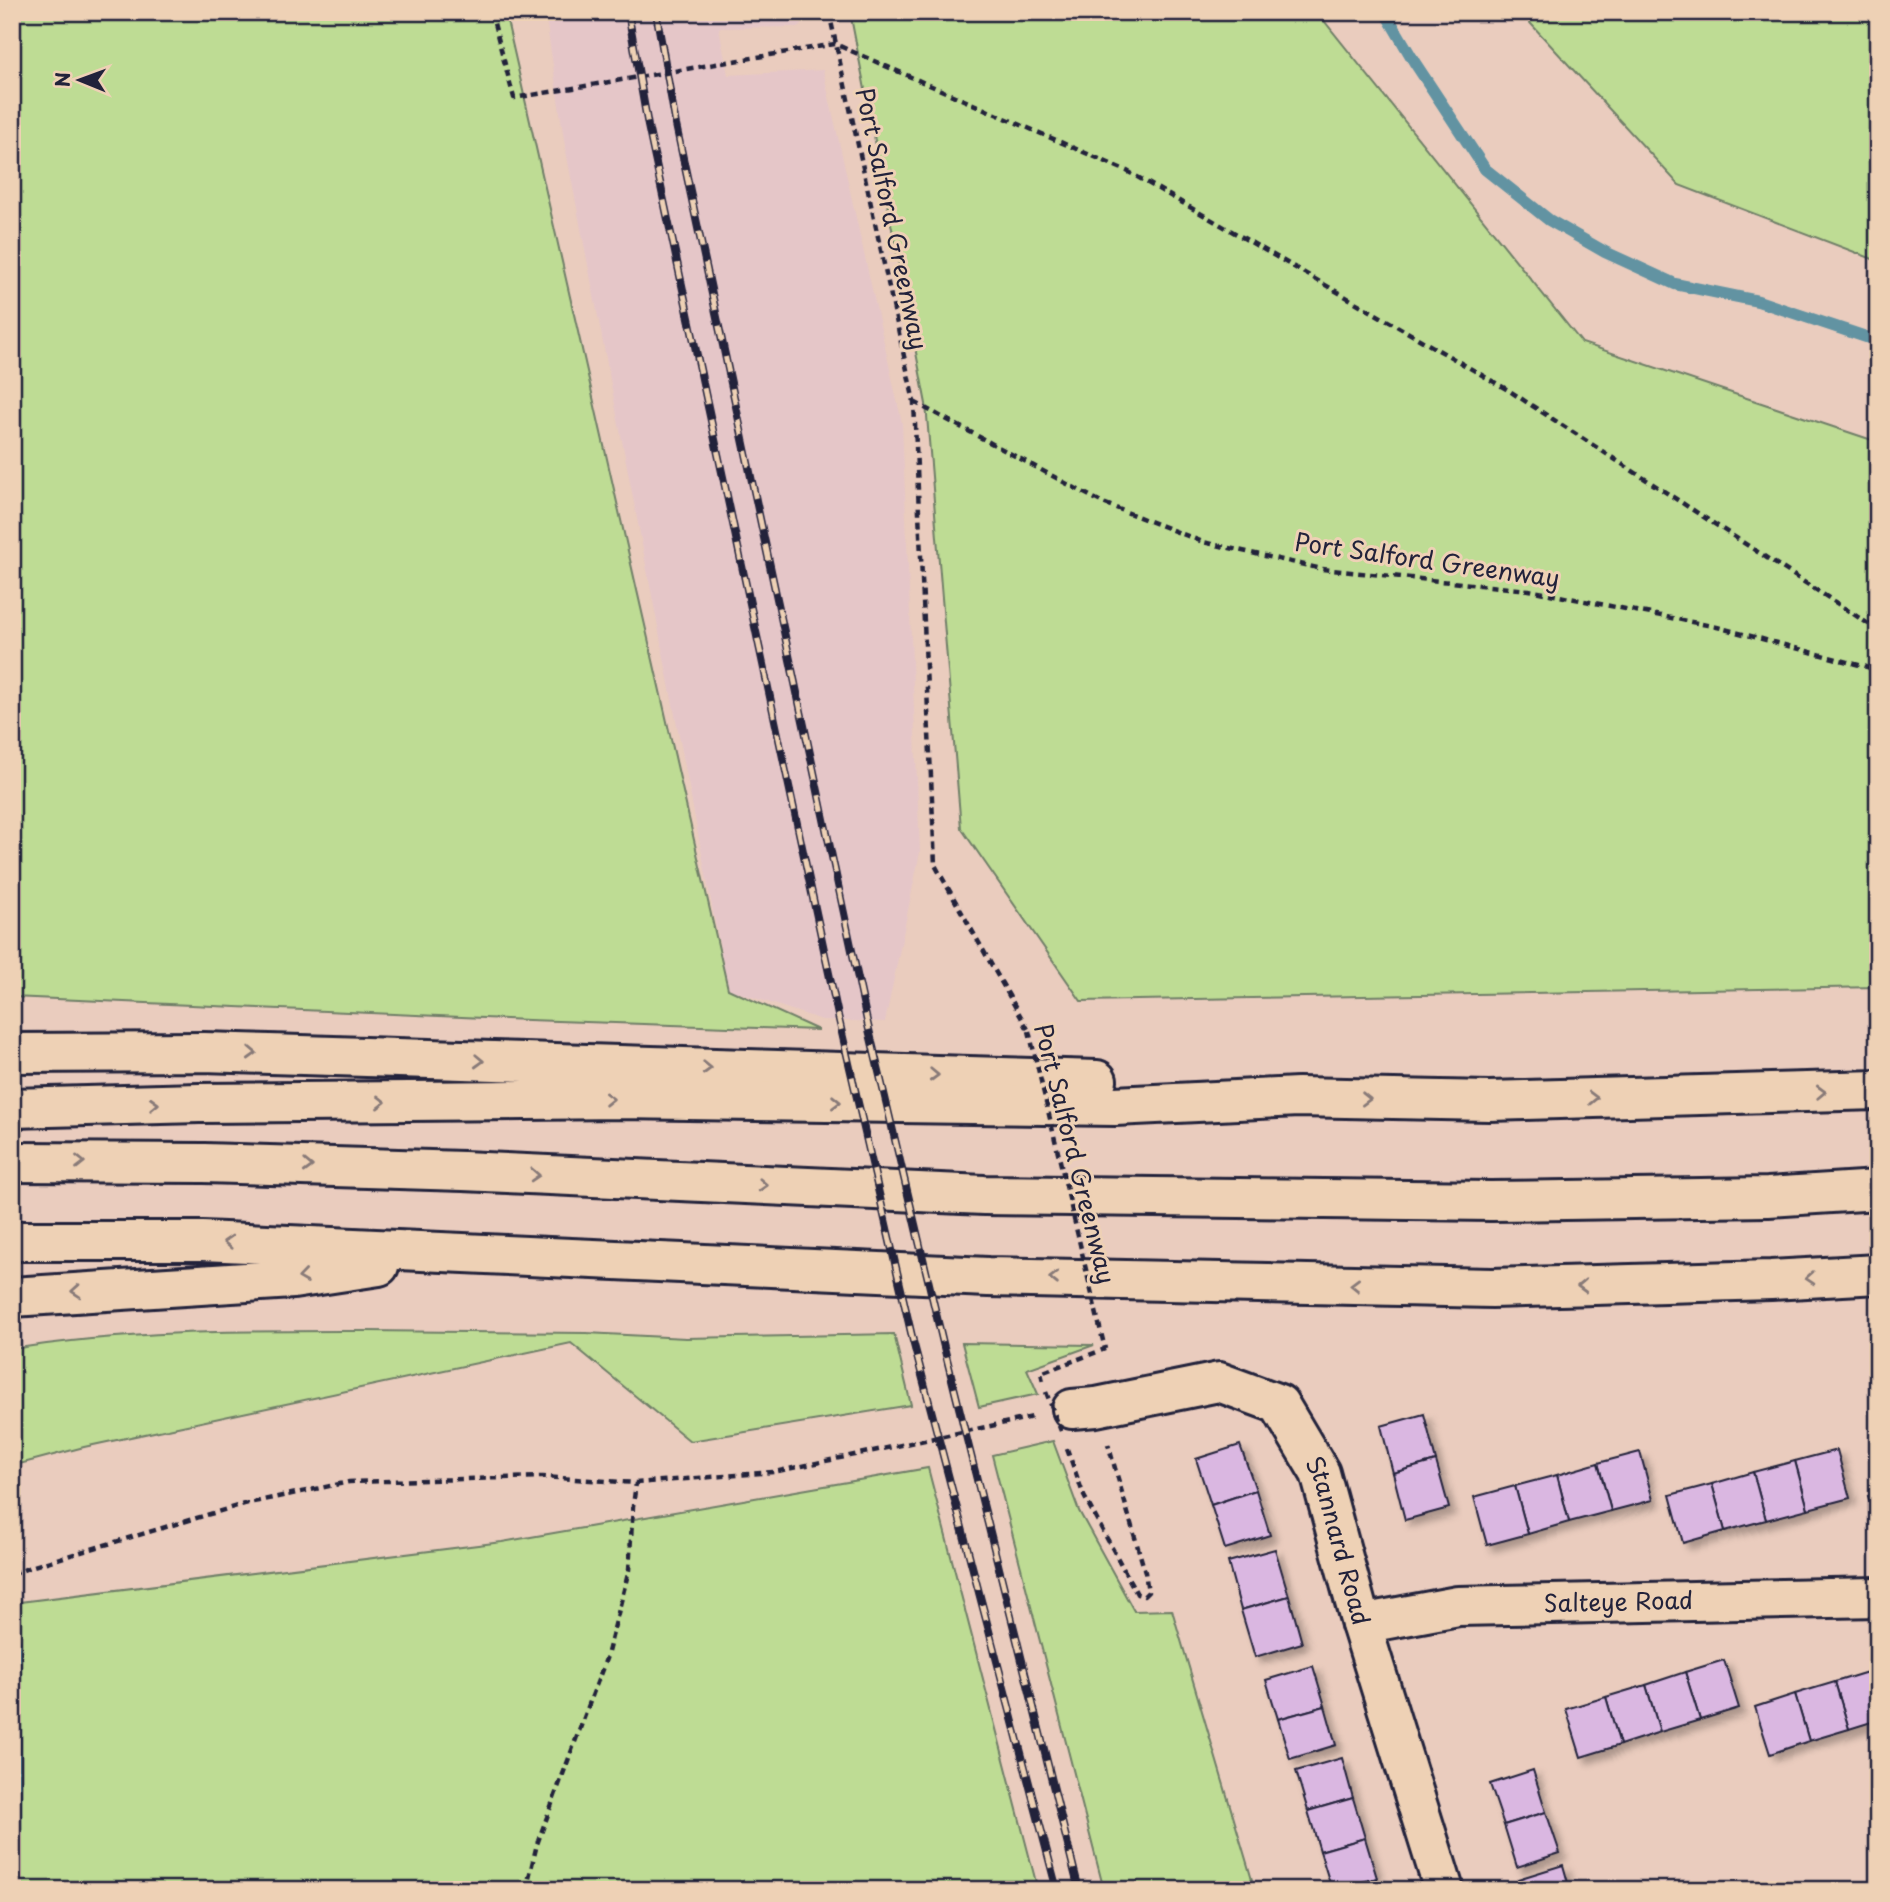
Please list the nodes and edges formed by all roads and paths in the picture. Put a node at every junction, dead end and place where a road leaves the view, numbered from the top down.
1 (491, 12) edge
2 (829, 12) edge
3 (835, 44) junction
4 (914, 402) junction
5 (1878, 630) edge
6 (1878, 670) edge
7 (12, 1030) edge
8 (204, 1052) junction
9 (12, 1053) edge
10 (1878, 1090) edge
11 (1298, 1097) junction
12 (12, 1108) edge
13 (12, 1162) edge
14 (1878, 1190) edge
15 (12, 1241) edge
16 (468, 1254) junction
17 (1878, 1274) edge
18 (12, 1297) edge
19 (1105, 1349) dead end
20 (1068, 1417) junction
21 (636, 1483) junction
22 (12, 1575) edge
23 (1878, 1597) edge
24 (1361, 1624) junction
25 (526, 1890) edge
26 (1444, 1890) edge

1 - 3 path
2 - 3 path, Port Salford Greenway
3 - 4 path, Port Salford Greenway
3 - 5 path
4 - 6 path, Port Salford Greenway
4 - 19 path, Port Salford Greenway, bridge
7 - 8 main road
8 - 9 main road
8 -> 11 main road
11 -> 10 main road
12 -> 11 main road
13 -> 14 main road
16 -> 15 main road
17 -> 16 main road
16 -> 18 main road
20 - 20 path
20 - 21 path
20 - 24 main road, Stannard Road
21 - 22 path
21 - 25 path
23 - 24 main road, Salteye Road
24 - 26 main road, Stannard Road

